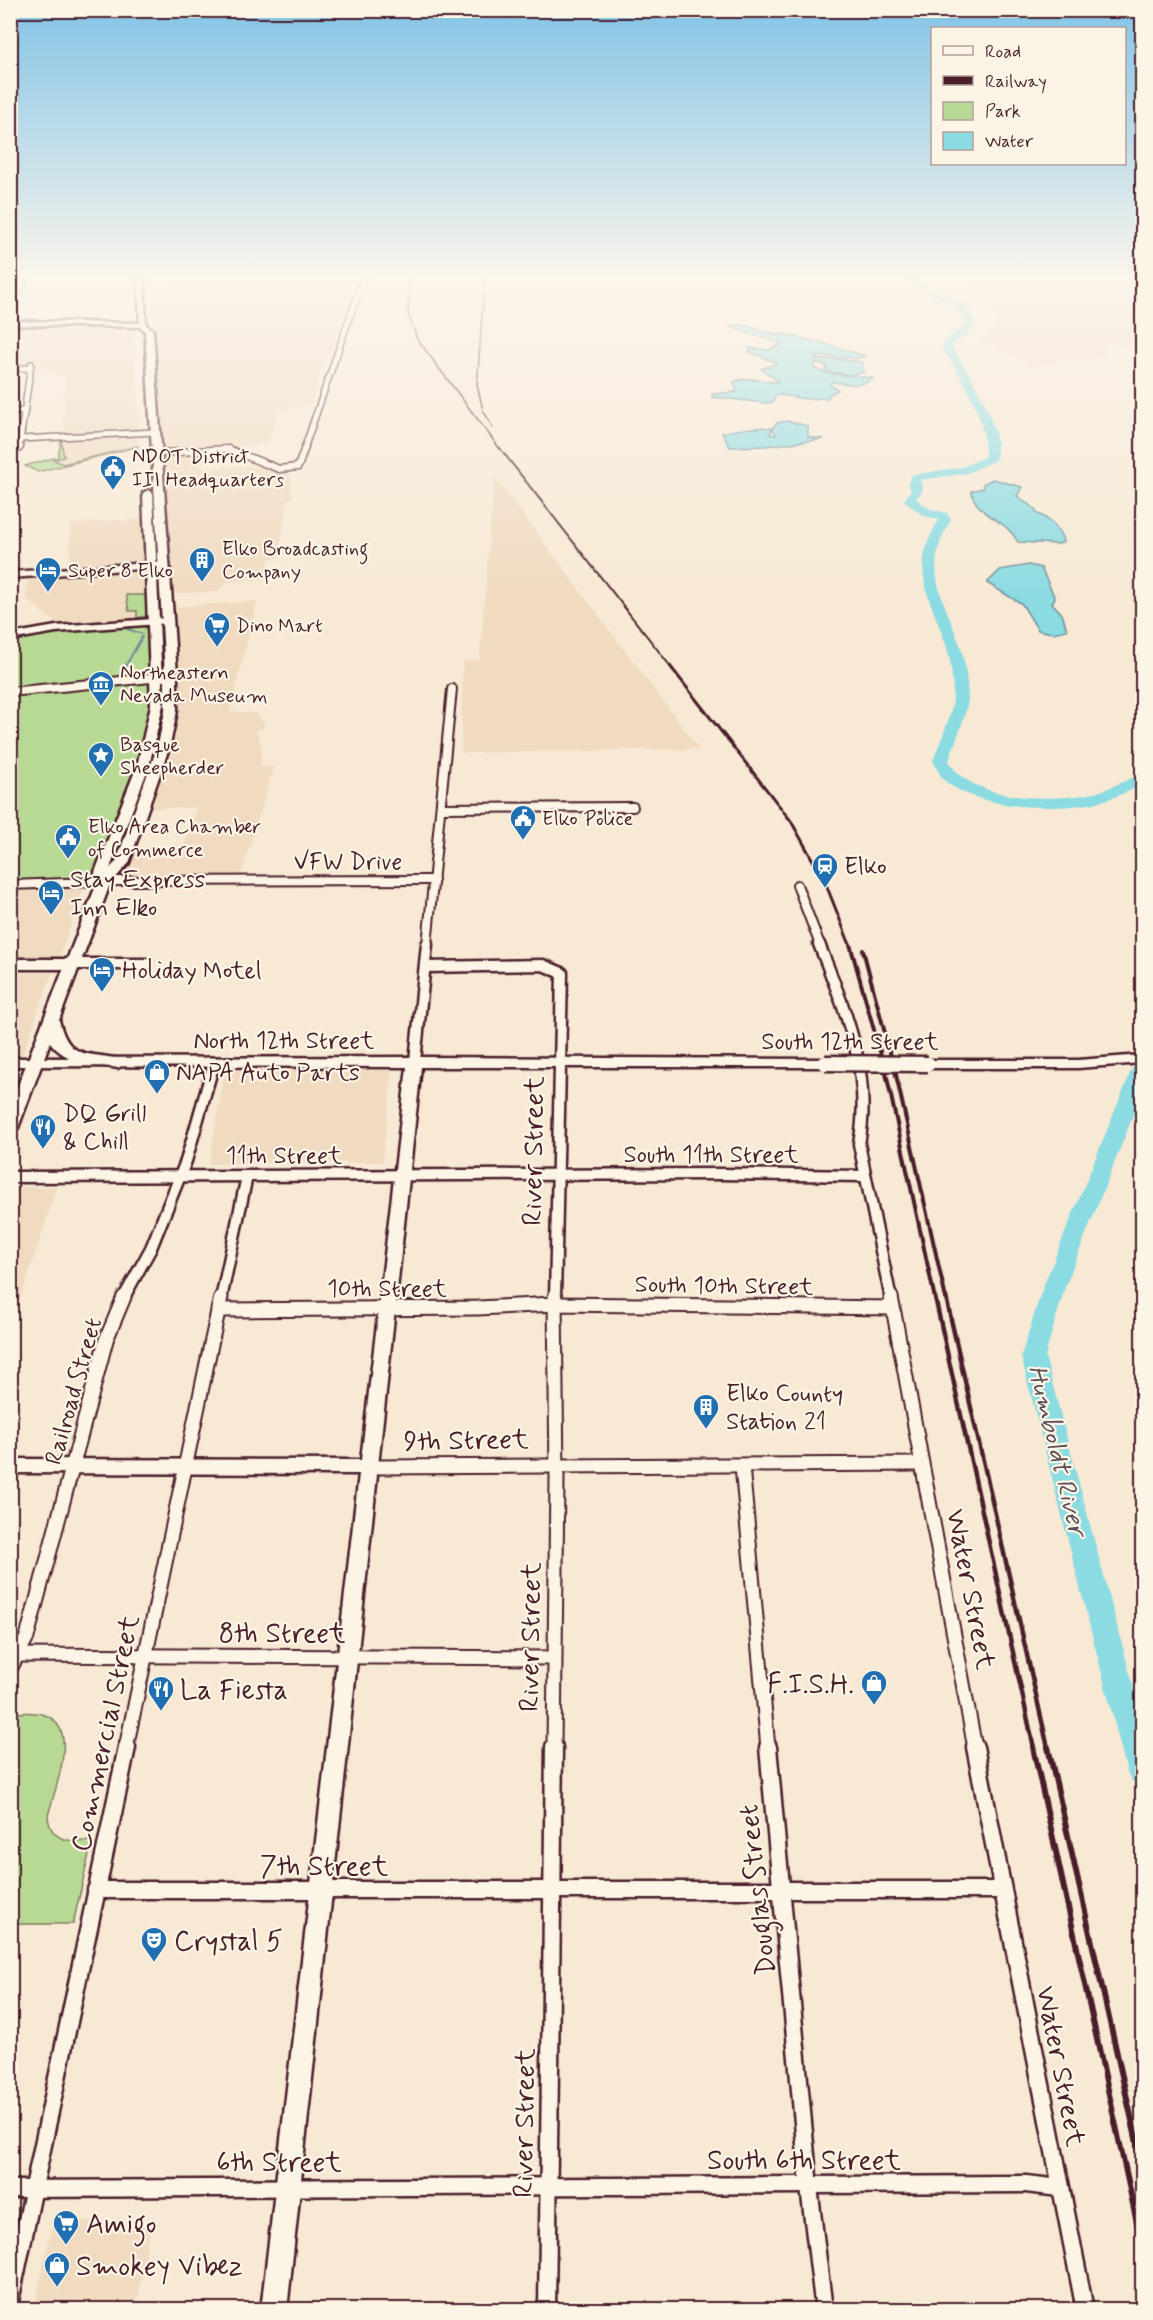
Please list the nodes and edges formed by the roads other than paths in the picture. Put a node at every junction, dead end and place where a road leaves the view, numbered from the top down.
1 (28, 384) edge
2 (150, 384) edge
3 (327, 384) edge
4 (25, 411) junction
5 (10, 412) edge
6 (150, 432) junction
7 (21, 440) junction
8 (151, 453) junction
9 (10, 454) edge
10 (164, 565) junction
11 (151, 566) junction
12 (10, 575) edge
13 (152, 589) junction
14 (166, 605) junction
15 (167, 621) junction
16 (153, 622) junction
17 (10, 638) edge
18 (171, 676) junction
19 (157, 677) junction
20 (452, 689) dead end
21 (10, 692) edge
22 (633, 807) dead end
23 (441, 808) junction
24 (434, 880) junction
25 (104, 883) junction
26 (10, 885) edge
27 (797, 885) dead end
28 (72, 963) junction
29 (10, 964) edge
30 (146, 964) dead end
31 (425, 967) junction
32 (51, 1018) junction
33 (1143, 1059) edge
34 (10, 1062) edge
35 (35, 1062) junction
36 (415, 1062) junction
37 (558, 1062) junction
38 (118, 1063) junction
39 (214, 1063) junction
40 (10, 1128) edge
41 (557, 1175) junction
42 (247, 1176) junction
43 (402, 1176) junction
44 (864, 1176) junction
45 (10, 1177) edge
46 (177, 1178) junction
47 (555, 1304) junction
48 (893, 1308) junction
49 (387, 1309) junction
50 (218, 1310) junction
51 (73, 1464) junction
52 (921, 1464) junction
53 (556, 1465) junction
54 (10, 1466) edge
55 (185, 1466) junction
56 (742, 1466) junction
57 (369, 1467) junction
58 (14, 1655) edge
59 (148, 1657) junction
60 (348, 1659) junction
61 (554, 1659) junction
62 (10, 1669) edge
63 (96, 1890) junction
64 (551, 1890) junction
65 (781, 1890) junction
66 (1002, 1890) junction
67 (322, 1891) junction
68 (809, 2187) junction
69 (35, 2188) junction
70 (548, 2188) junction
71 (1060, 2188) junction
72 (10, 2189) edge
73 (288, 2189) junction
74 (10, 2301) edge
75 (274, 2310) edge
76 (547, 2310) edge
77 (824, 2310) edge
78 (1085, 2310) edge

1 - 4 street
2 - 6 main road
3 - 8 street
4 - 5 street
4 - 7 street
6 - 7 street
6 - 8 main road
7 - 9 street
8 - 10 main road
8 - 11 main road
10 - 11 street
10 - 14 main road
11 - 12 street
11 - 13 main road
13 - 14 main road
13 - 16 main road
14 - 15 main road
15 - 16 street
15 - 18 main road
16 - 17 street
16 - 19 main road
18 - 19 street
18 - 25 main road
19 - 21 street
19 - 25 main road
20 - 23 street
22 - 23 street
23 - 24 street
24 - 25 street, VFW Drive
24 - 31 street
25 - 26 street, VFW Drive
25 - 28 main road
27 - 44 street, Water Street
28 - 29 street
28 - 30 street
28 - 32 main road
31 - 36 street
31 - 37 street, River Street
32 - 35 main road
32 - 38 main road
33 - 37 street, South 12th Street, bridge
34 - 35 street, North 12th Street
35 - 38 street, North 12th Street
35 - 40 main road
36 - 37 street, North 12th Street
36 - 39 street, North 12th Street
36 - 43 street
37 - 41 street, River Street
38 - 39 street, North 12th Street
39 - 46 street, Railroad Street
41 - 43 street, 11th Street
41 - 44 street, South 11th Street
41 - 47 street, River Street
42 - 43 street, 11th Street
42 - 46 street, 11th Street
42 - 50 street, Commercial Street
43 - 49 street
44 - 48 street, Water Street
45 - 46 street, 11th Street
46 - 51 street, Railroad Street
47 - 48 street, South 10th Street
47 - 49 street, 10th Street
47 - 53 street, River Street
48 - 52 street, Water Street
49 - 50 street, 10th Street
49 - 57 street
50 - 55 street, Commercial Street
51 - 54 street, 9th Street
51 - 55 street, 9th Street
51 - 58 street, Railroad Street
52 - 56 street, 9th Street
52 - 66 street, Water Street
53 - 56 street, 9th Street
53 - 57 street, 9th Street
53 - 61 street, River Street
55 - 57 street, 9th Street
55 - 59 street, Commercial Street
56 - 65 street, Douglas Street
57 - 60 street
58 - 59 street, 8th Street
58 - 62 street, Railroad Street
59 - 60 street, 8th Street
59 - 63 street, Commercial Street
60 - 61 street, 8th Street
60 - 67 street
61 - 64 street, River Street
63 - 67 street, 7th Street
63 - 69 street, Commercial Street
64 - 65 street, 7th Street
64 - 67 street, 7th Street
64 - 70 street, River Street
65 - 66 street, 7th Street
65 - 68 street, Douglas Street
66 - 71 street, Water Street
67 - 73 street
68 - 70 street, South 6th Street
68 - 71 street, South 6th Street
68 - 77 street, Douglas Street
69 - 72 street, 6th Street
69 - 73 street, 6th Street
69 - 74 street, Commercial Street
70 - 73 street, 6th Street
70 - 76 street, River Street
71 - 78 street, Water Street
73 - 75 street

